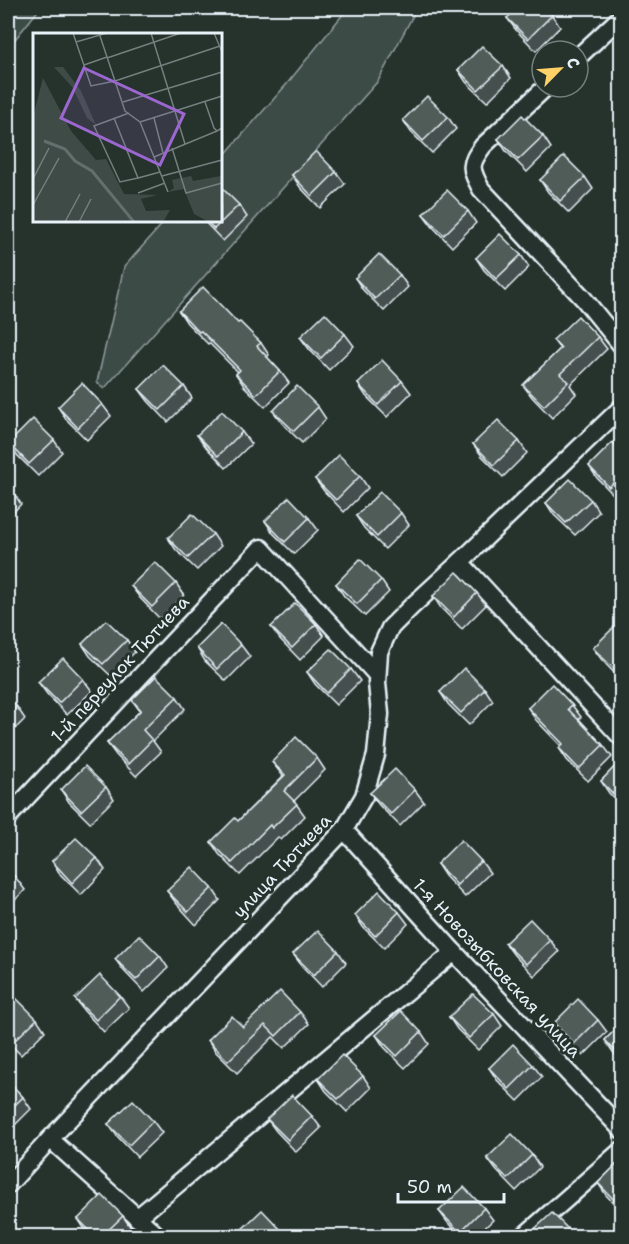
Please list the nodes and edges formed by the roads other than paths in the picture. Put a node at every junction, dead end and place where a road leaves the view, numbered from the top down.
1 (621, 16) edge
2 (590, 46) edge
3 (533, 99) edge
4 (621, 346) edge
5 (621, 407) edge
6 (460, 562) junction
7 (378, 675) junction
8 (621, 738) edge
9 (8, 817) edge
10 (344, 830) junction
11 (454, 952) junction
12 (621, 1130) edge
13 (50, 1139) junction
14 (621, 1150) edge
15 (8, 1185) edge
16 (137, 1218) junction
17 (158, 1236) edge
18 (524, 1236) edge

1 - 2 street
3 - 4 street
5 - 6 street, улица Тютчева
6 - 7 street, улица Тютчева
6 - 8 street
7 - 9 street, 1-й переулок Тютчева
7 - 10 street, улица Тютчева
10 - 11 street, 1-я Новозыбковская улица
10 - 13 street, улица Тютчева
11 - 12 street, 1-я Новозыбковская улица
11 - 16 street
13 - 15 street, улица Тютчева
13 - 16 street
14 - 18 street
16 - 17 street

